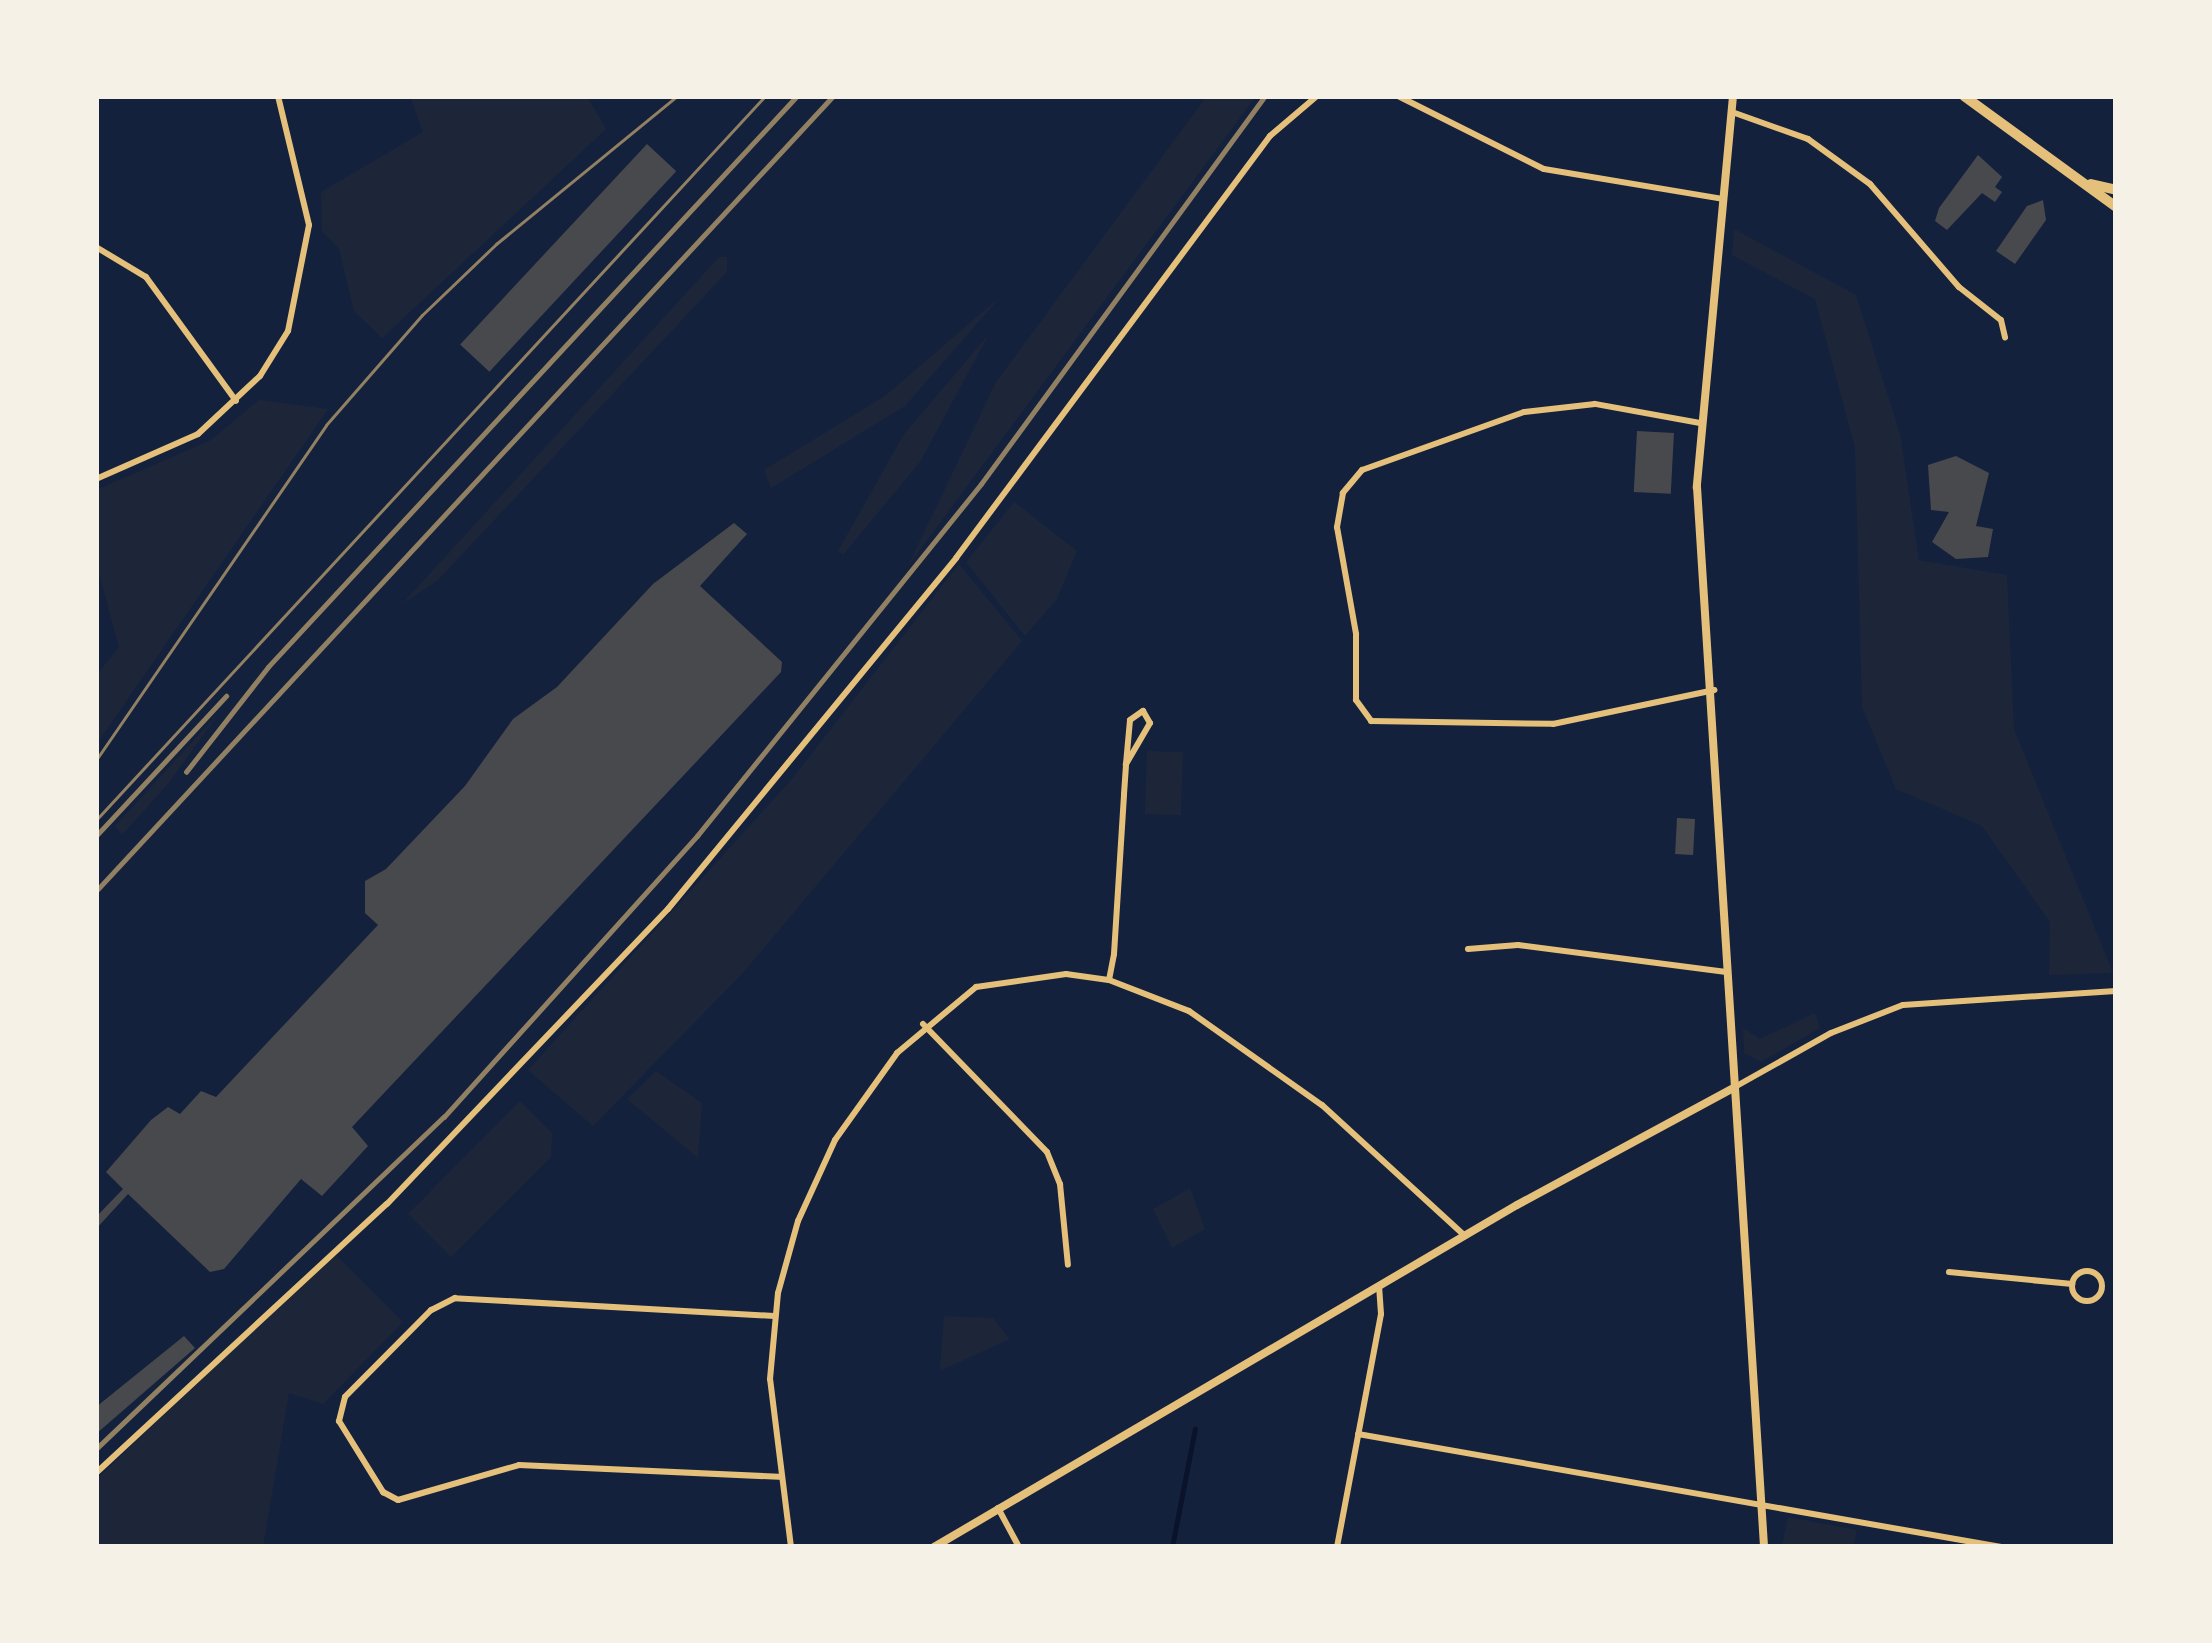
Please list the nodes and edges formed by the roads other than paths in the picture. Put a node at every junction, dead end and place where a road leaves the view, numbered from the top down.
1 (278, 96) edge
2 (1317, 96) edge
3 (1398, 96) edge
4 (1733, 96) edge
5 (1964, 96) edge
6 (1732, 112) junction
7 (2087, 183) junction
8 (2116, 190) edge
9 (1723, 199) junction
10 (2116, 207) edge
11 (96, 248) edge
12 (2005, 338) dead end
13 (236, 401) junction
14 (1700, 423) junction
15 (96, 479) edge
16 (1714, 690) junction
17 (1126, 764) junction
18 (1468, 949) dead end
19 (1726, 972) junction
20 (1109, 980) junction
21 (2116, 991) edge
22 (923, 1024) junction
23 (1733, 1088) junction
24 (1465, 1236) junction
25 (1068, 1265) dead end
26 (1949, 1272) dead end
27 (2116, 1283) edge
28 (2072, 1284) junction
29 (1379, 1286) junction
30 (2102, 1286) junction
31 (774, 1316) junction
32 (1358, 1434) junction
33 (96, 1473) edge
34 (779, 1477) junction
35 (1761, 1503) junction
36 (998, 1508) junction
37 (791, 1547) edge
38 (934, 1547) edge
39 (1019, 1547) edge
40 (1337, 1547) edge
41 (1764, 1547) edge
42 (2001, 1547) edge

1 - 13 street
2 - 33 street
3 - 9 street
4 - 6 street
5 - 7 main road
6 - 9 street
6 - 12 street
7 - 8 main road
7 - 10 main road
9 - 14 street
11 - 13 street
13 - 15 street
14 - 16 street
14 - 16 street
16 - 19 street
17 - 17 street
17 - 20 street
18 - 19 street
19 - 23 street
20 - 22 street
20 - 24 street
21 - 23 street
22 - 25 street
22 - 31 street
23 - 24 street
23 - 35 street
24 - 29 street
26 - 28 street
27 - 30 street
28 - 30 street
28 - 30 street
29 - 32 street
29 - 36 street
31 - 34 street
31 - 34 street
32 - 35 street
32 - 40 street
34 - 37 street
35 - 41 street
35 - 42 street
36 - 38 street
36 - 39 street

